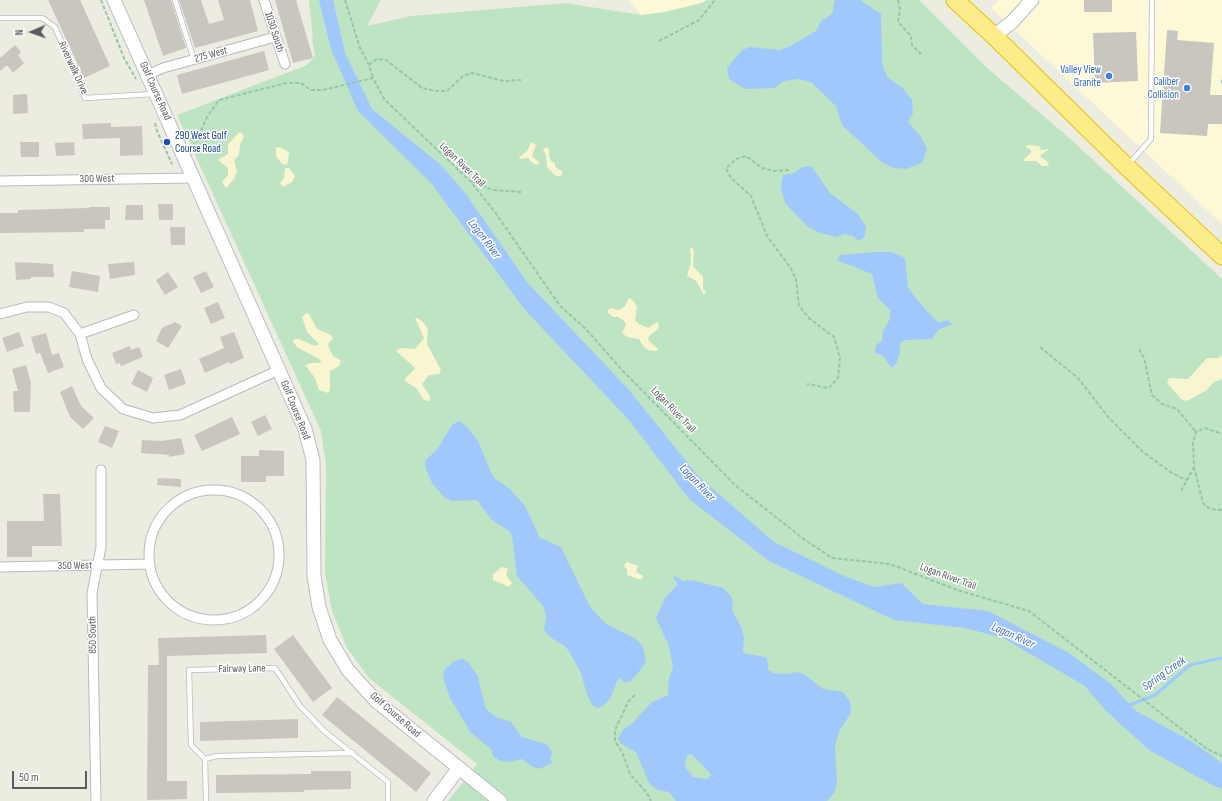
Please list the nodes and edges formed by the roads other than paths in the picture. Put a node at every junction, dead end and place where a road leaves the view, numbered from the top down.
1 (114, 0) edge
2 (175, 0) edge
3 (264, 0) edge
4 (955, 0) edge
5 (1032, 0) edge
6 (1152, 0) edge
7 (0, 18) edge
8 (994, 36) junction
9 (275, 37) junction
10 (194, 60) junction
11 (285, 64) dead end
12 (148, 75) junction
13 (151, 95) junction
14 (1127, 167) junction
15 (193, 178) junction
16 (0, 180) edge
17 (1222, 256) edge
18 (0, 314) edge
19 (134, 315) dead end
20 (80, 334) junction
21 (280, 370) junction
22 (101, 470) dead end
23 (149, 564) junction
24 (98, 565) junction
25 (0, 567) edge
26 (353, 753) junction
27 (205, 759) junction
28 (459, 768) junction
29 (96, 801) edge
30 (206, 801) edge
31 (388, 801) edge
32 (434, 801) edge
33 (500, 801) edge

1 - 12 street, Golf Course Road
2 - 10 lane
3 - 9 street, 1030 South
4 - 8 highway
5 - 8 street
6 - 14 lane
7 - 13 lane, Riverwalk Drive
8 - 14 highway
9 - 10 street, 275 West
9 - 11 street, 1030 South
10 - 12 street, 275 West
12 - 13 street, Golf Course Road
13 - 15 street, Golf Course Road
14 - 17 highway
15 - 16 street, 300 West
15 - 21 street, Golf Course Road
18 - 20 street
19 - 20 street
20 - 21 street
21 - 28 street, Golf Course Road
22 - 24 street, 850 South
23 - 23 street
23 - 24 street, 350 West
24 - 25 street, 350 West
24 - 29 street, 850 South
26 - 27 lane
26 - 27 lane, Fairway Lane
26 - 31 lane, Fairway Lane
27 - 30 lane
28 - 32 street
28 - 33 street, Golf Course Road

